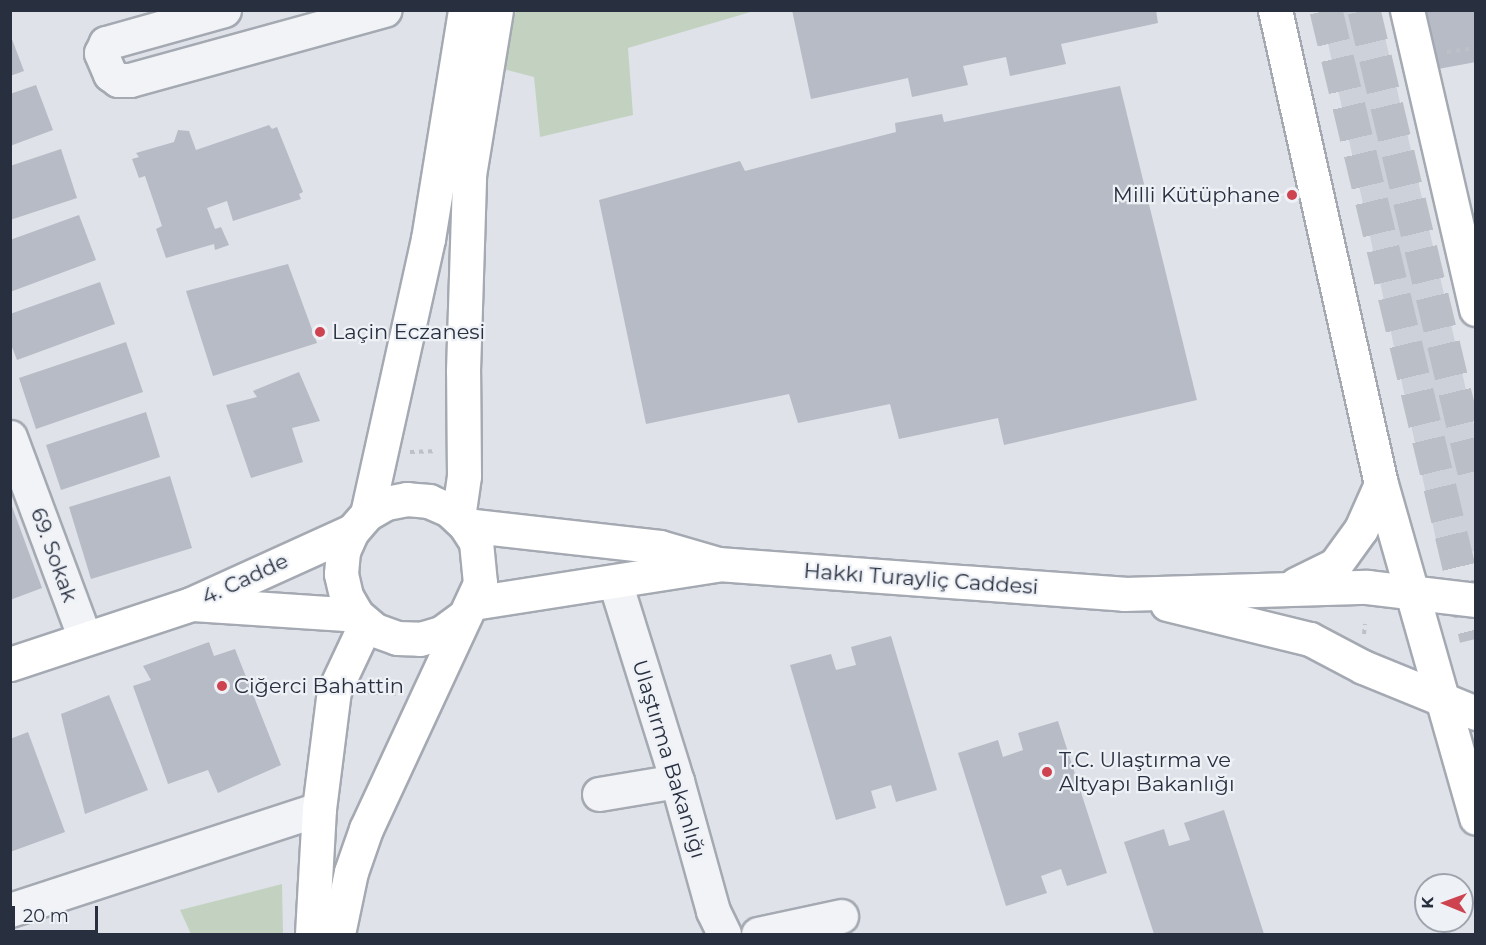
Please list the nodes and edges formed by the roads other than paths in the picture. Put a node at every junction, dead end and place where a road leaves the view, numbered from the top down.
1 (224, 10) edge
2 (385, 10) edge
3 (465, 10) edge
4 (496, 10) edge
5 (1275, 10) edge
6 (1407, 10) edge
7 (1476, 309) edge
8 (12, 443) edge
9 (1381, 484) junction
10 (461, 521) junction
11 (360, 523) junction
12 (718, 564) junction
13 (615, 582) junction
14 (1286, 589) junction
15 (1413, 590) junction
16 (1124, 594) junction
17 (1476, 600) edge
18 (192, 604) junction
19 (466, 611) junction
20 (362, 619) junction
21 (85, 639) junction
22 (10, 664) edge
23 (1439, 697) junction
24 (1476, 713) edge
25 (677, 781) junction
26 (599, 794) dead end
27 (319, 809) junction
28 (1476, 818) edge
29 (10, 910) edge
30 (841, 916) dead end
31 (312, 934) edge
32 (338, 934) edge
33 (724, 934) edge
34 (758, 934) edge

1 - 2 street
3 - 11 main road
4 - 10 main road
5 - 9 main road
6 - 7 main road
8 - 21 street, 69. Sokak
9 - 14 main road
9 - 15 main road
10 - 11 main road
10 - 12 main road, Hakkı Turayliç Caddesi
10 - 19 main road
11 - 18 main road, 4. Cadde
11 - 20 main road
12 - 13 main road, Hakkı Turayliç Caddesi
12 - 16 main road, Hakkı Turayliç Caddesi
13 - 19 main road, Hakkı Turayliç Caddesi
13 - 25 street, Ulaştırma Bakanlığı
14 - 15 main road, Hakkı Turayliç Caddesi
14 - 16 main road, Hakkı Turayliç Caddesi
15 - 17 main road, Hakkı Turayliç Caddesi
15 - 23 main road
16 - 23 main road, Hakkı Turayliç Caddesi
18 - 20 main road, 4. Cadde
18 - 21 main road
19 - 20 main road
19 - 32 main road
20 - 27 main road
21 - 22 main road
23 - 24 main road, Hakkı Turayliç Caddesi
23 - 28 main road
25 - 26 street
25 - 33 street, Ulaştırma Bakanlığı
27 - 29 street
27 - 31 main road
30 - 34 street

